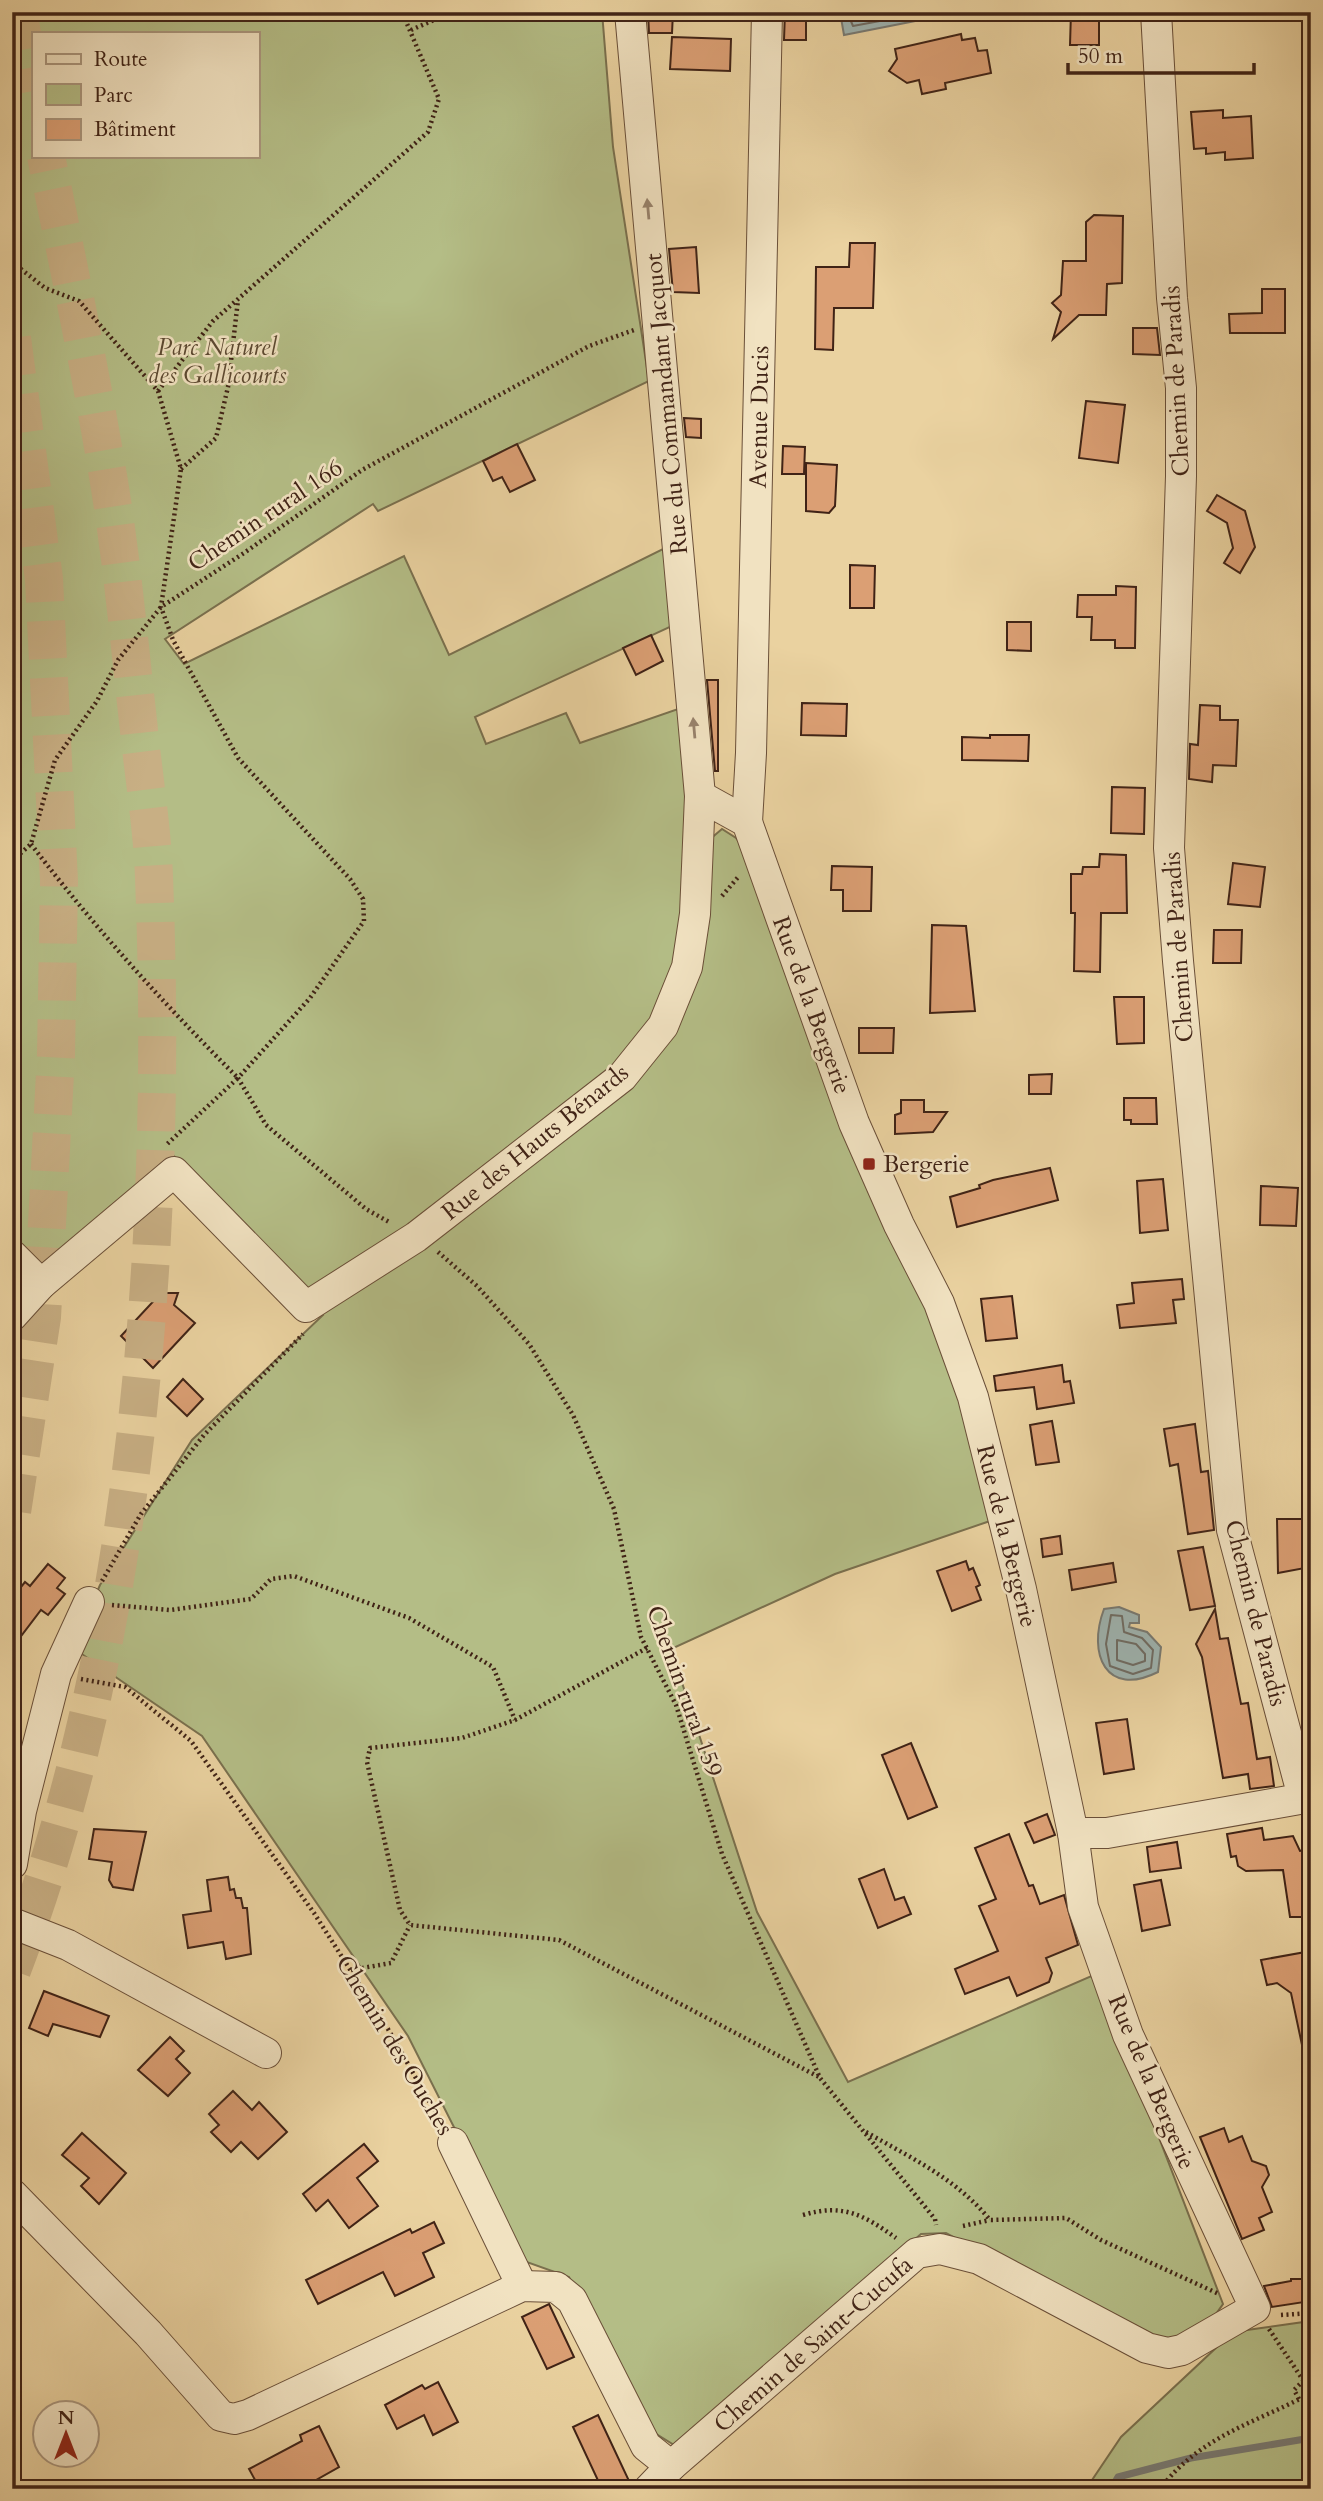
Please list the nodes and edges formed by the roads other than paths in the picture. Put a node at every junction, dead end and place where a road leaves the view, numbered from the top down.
1 (630, 12) edge
2 (767, 12) edge
3 (1156, 12) edge
4 (700, 796) junction
5 (747, 822) junction
6 (12, 1255) edge
7 (41, 1284) junction
8 (12, 1317) edge
9 (89, 1602) road end
10 (1307, 1797) edge
11 (16, 1808) edge
12 (1073, 1833) junction
13 (12, 1864) edge
14 (12, 1923) edge
15 (266, 2053) dead end
16 (453, 2143) road end
17 (12, 2194) edge
18 (522, 2286) junction
19 (1263, 2319) joint
20 (671, 2466) junction
21 (649, 2489) edge

4 -> 1 street, Rue du Commandant Jacquot
2 - 5 street, Avenue Ducis
3 - 10 street, Chemin de Paradis
4 - 5 street
4 - 7 street, Rue des Hauts Bénards
5 - 12 street, Rue de la Bergerie
6 - 7 street
7 - 8 street
9 - 11 street
10 - 12 street
11 - 13 street
12 - 19 street, Rue de la Bergerie
14 - 15 street
16 - 18 street, Chemin des Ouches
17 - 18 street
18 - 20 street
19 - 20 street, Chemin de Saint-Cucufa
20 - 21 street, Chemin de Saint-Cucufa

